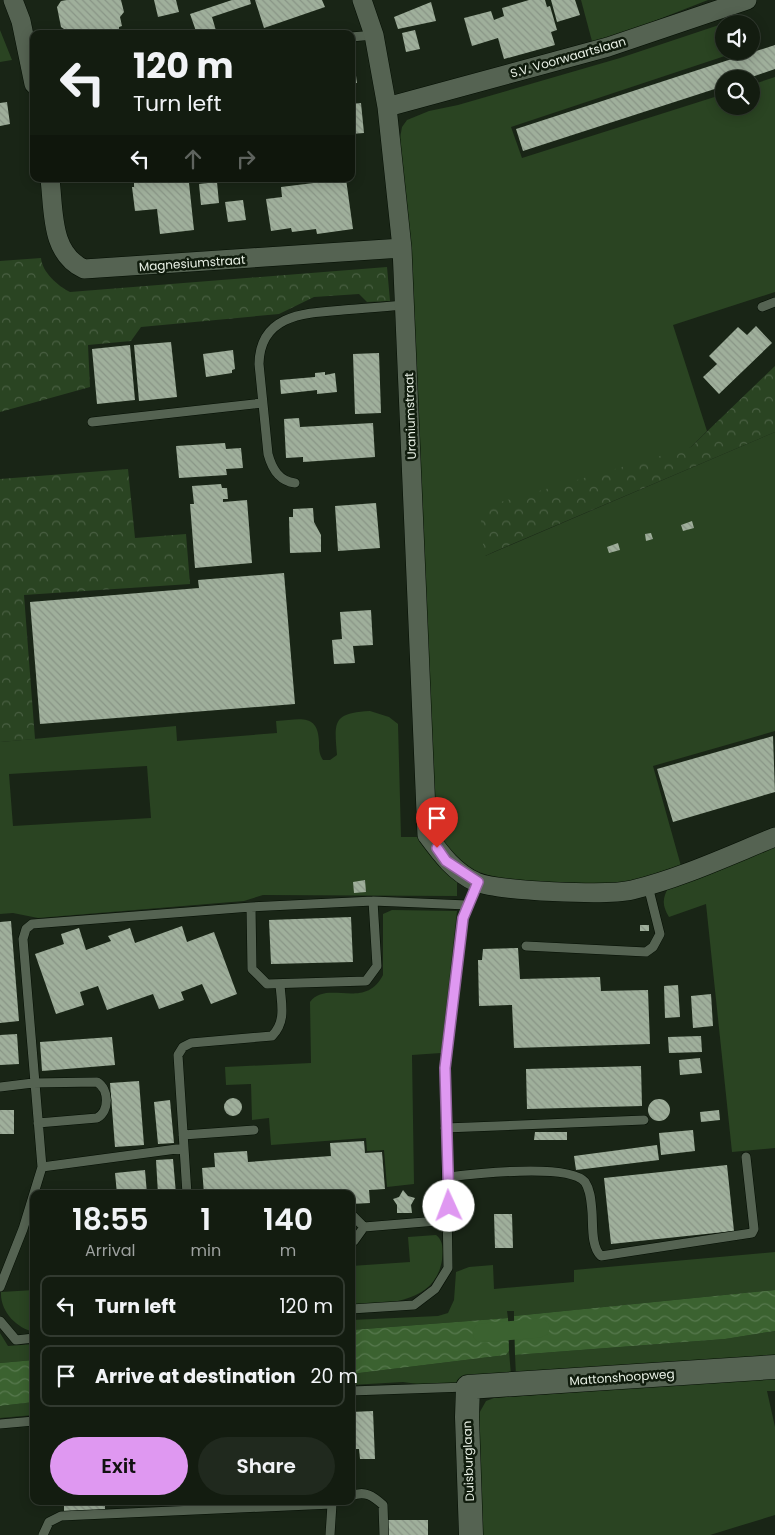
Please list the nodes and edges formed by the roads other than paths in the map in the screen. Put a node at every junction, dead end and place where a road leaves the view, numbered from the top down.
1 (13, 0) edge
2 (362, 0) edge
3 (747, 0) edge
4 (374, 35) junction
5 (355, 37) edge
6 (30, 65) edge
7 (387, 107) junction
8 (50, 182) edge
9 (402, 248) junction
10 (775, 302) edge
11 (405, 305) junction
12 (762, 307) dead end
13 (262, 403) junction
14 (92, 422) dead end
15 (295, 483) dead end
16 (775, 837) edge
17 (478, 882) junction
18 (648, 886) junction
19 (373, 901) junction
20 (467, 904) junction
21 (251, 907) junction
22 (526, 946) dead end
23 (280, 984) junction
24 (33, 1083) junction
25 (0, 1087) edge
26 (644, 1120) dead end
27 (38, 1123) junction
28 (445, 1128) junction
29 (254, 1130) dead end
30 (183, 1135) junction
31 (184, 1148) junction
32 (746, 1157) dead end
33 (42, 1167) junction
34 (448, 1177) junction
35 (34, 1190) edge
36 (187, 1190) edge
37 (30, 1204) edge
38 (355, 1218) edge
39 (449, 1220) junction
40 (364, 1227) junction
41 (355, 1240) edge
42 (0, 1287) edge
43 (355, 1309) edge
44 (0, 1321) edge
45 (30, 1338) edge
46 (775, 1367) edge
47 (468, 1387) junction
48 (355, 1391) edge
49 (30, 1421) edge
50 (0, 1424) edge
51 (355, 1494) edge
52 (276, 1505) edge
53 (335, 1505) edge
54 (43, 1535) edge
55 (330, 1535) edge
56 (384, 1535) edge
57 (471, 1535) edge

1 - 6 street
2 - 4 street, Uraniumstraat
3 - 7 street, S.V. Voorwaartslaan
4 - 5 lane
4 - 7 street, Uraniumstraat
7 - 9 street, Uraniumstraat
8 - 9 street, Magnesiumstraat
9 - 11 street, Uraniumstraat
10 - 12 lane
11 - 13 lane
11 - 17 street, Uraniumstraat
13 - 14 lane
13 - 15 lane
16 - 18 street
17 - 18 street
17 - 20 lane
18 - 22 lane
19 - 20 lane
19 - 21 lane
19 - 23 lane
20 - 28 lane
21 - 23 lane
21 - 24 lane
23 - 30 lane
24 - 25 lane
24 - 27 lane
24 - 27 lane
26 - 28 lane
27 - 33 lane
28 - 34 lane
29 - 30 lane
30 - 31 lane
31 - 33 lane
31 - 36 lane
32 - 34 lane
33 - 35 lane
34 - 39 lane
37 - 42 lane
38 - 40 lane
39 - 40 lane
39 - 43 lane
40 - 41 lane
44 - 45 lane
46 - 47 street, Mattonshoopweg
47 - 48 lane
47 - 57 street, Duisburglaan
49 - 50 lane
51 - 56 lane
52 - 54 lane
53 - 55 lane

